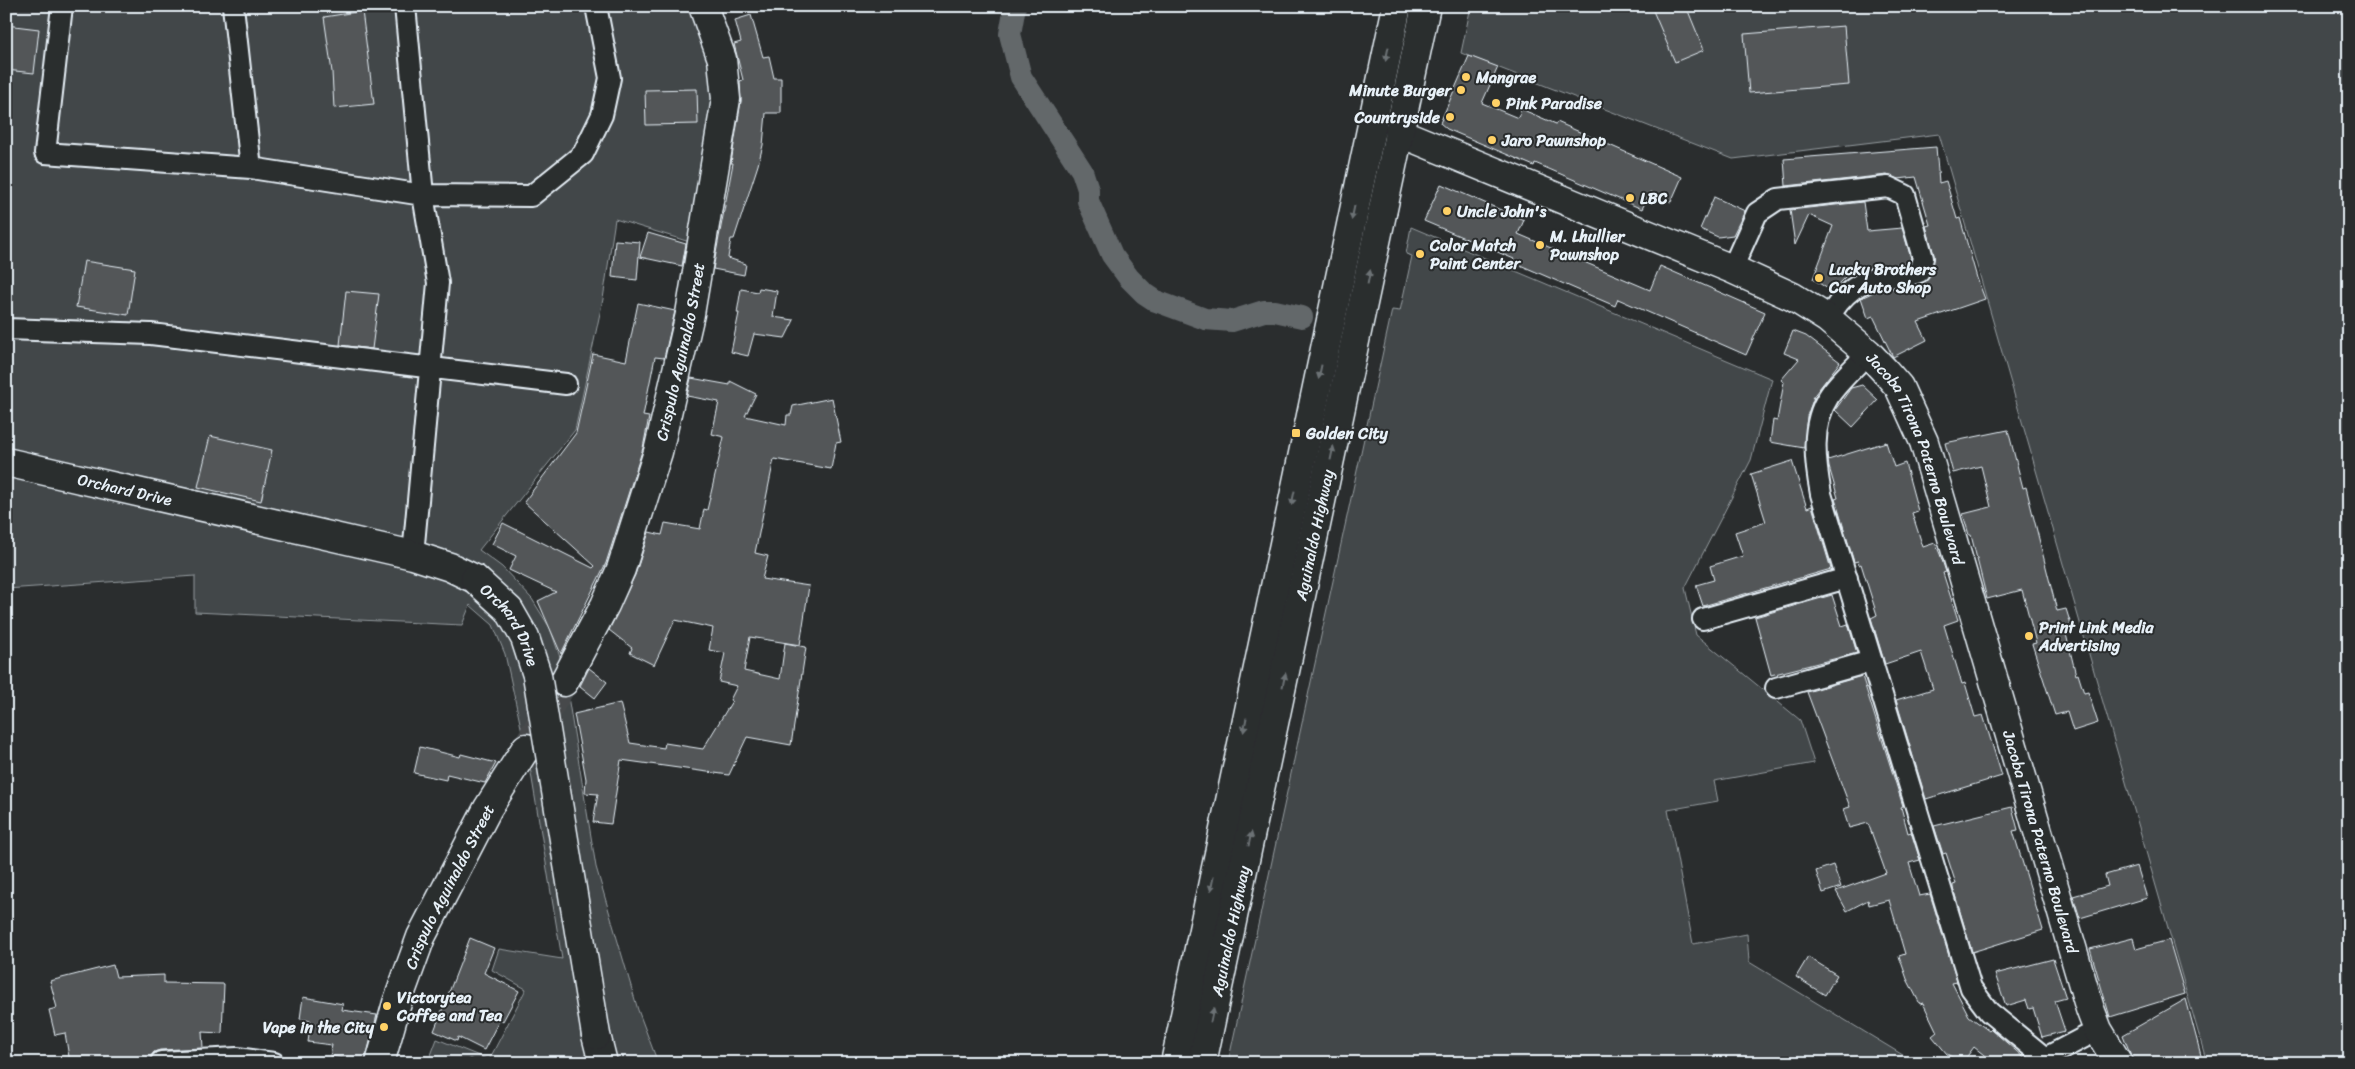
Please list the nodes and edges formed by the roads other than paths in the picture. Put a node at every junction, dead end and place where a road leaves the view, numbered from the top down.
1 (62, 6) edge
2 (233, 6) edge
3 (405, 6) edge
4 (596, 6) edge
5 (703, 6) edge
6 (1397, 6) edge
7 (1426, 6) edge
8 (1398, 132) junction
9 (251, 168) junction
10 (423, 195) junction
11 (1732, 269) junction
12 (1828, 319) junction
13 (6, 329) edge
14 (1868, 353) junction
15 (429, 366) junction
16 (566, 384) dead end
17 (6, 462) edge
18 (413, 555) junction
19 (1847, 578) junction
20 (1704, 619) dead end
21 (1872, 661) junction
22 (564, 682) tunnel mouth
23 (1776, 688) dead end
24 (526, 748) tunnel mouth
25 (2098, 1030) junction
26 (161, 1062) edge
27 (274, 1063) edge
28 (380, 1063) edge
29 (603, 1063) edge
30 (1175, 1063) edge
31 (1202, 1063) edge
32 (2118, 1063) edge

1 - 9 street
2 - 9 street
3 - 10 street
4 - 10 street
5 - 22 main road, Crispulo Aguinaldo Street
6 -> 30 main road, Aguinaldo Highway
7 - 8 main road, Aguinaldo Highway
8 - 11 main road, Jacoba Tirona Paterno Boulevard
31 -> 8 main road, Aguinaldo Highway
9 - 10 street
10 - 15 street
11 - 12 main road, Jacoba Tirona Paterno Boulevard
11 - 12 street
12 - 14 main road, Jacoba Tirona Paterno Boulevard
13 - 15 street
14 - 19 street
14 - 25 main road, Jacoba Tirona Paterno Boulevard
15 - 16 street
15 - 18 street
17 - 18 main road, Orchard Drive
18 - 29 main road, Orchard Drive, bridge
19 - 20 street
19 - 21 street
21 - 23 street
21 - 25 street
24 - 28 main road, Crispulo Aguinaldo Street
25 - 32 main road, Jacoba Tirona Paterno Boulevard
26 - 27 street

